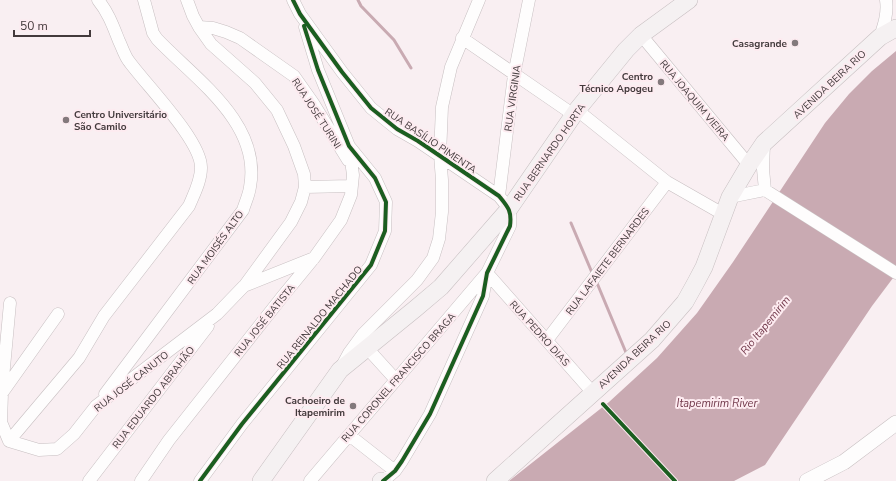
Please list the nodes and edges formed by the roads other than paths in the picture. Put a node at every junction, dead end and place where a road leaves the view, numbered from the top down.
1 (98, 0) edge
2 (144, 0) edge
3 (187, 0) edge
4 (293, 0) edge
5 (479, 0) edge
6 (529, 0) edge
7 (689, 0) edge
8 (886, 0) edge
9 (300, 14) junction
10 (199, 27) junction
11 (896, 28) edge
12 (641, 35) junction
13 (880, 37) junction
14 (462, 38) junction
15 (514, 75) junction
16 (576, 113) junction
17 (764, 143) junction
18 (349, 146) junction
19 (440, 155) junction
20 (351, 165) junction
21 (749, 165) junction
22 (667, 182) junction
23 (352, 186) junction
24 (306, 187) junction
25 (767, 191) junction
26 (730, 197) junction
27 (504, 202) junction
28 (723, 214) junction
29 (314, 258) junction
30 (487, 273) junction
31 (896, 273) edge
32 (244, 286) junction
33 (10, 303) dead end
34 (58, 314) dead end
35 (217, 314) junction
36 (547, 340) junction
37 (367, 348) junction
38 (2, 364) edge
39 (340, 370) junction
40 (396, 380) junction
41 (2, 393) junction
42 (593, 393) junction
43 (96, 406) junction
44 (896, 423) edge
45 (349, 435) junction
46 (9, 441) junction
47 (385, 478) edge
48 (89, 481) edge
49 (141, 481) edge
50 (200, 481) edge
51 (261, 481) edge
52 (310, 481) edge
53 (495, 481) edge
54 (807, 481) edge

1 - 46 street
2 - 43 street, RUA MOISÉS ALTO
3 - 10 street
4 - 9 street, RUA BASÍLIO PIMENTA
5 - 14 street
6 - 15 street, RUA VIRGINIA
7 - 12 main road, RUA BERNARDO HORTA
8 - 13 street
9 - 18 street, RUA REINALDO MACHADO
9 - 19 street, RUA BASÍLIO PIMENTA
10 - 20 street, RUA JOSÉ TURINI
10 - 24 street
11 - 13 main road, AVENIDA BEIRA RIO
12 - 16 main road, RUA BERNARDO HORTA
12 - 21 street, RUA JOAQUIM VIEIRA
13 - 17 main road, AVENIDA BEIRA RIO
14 - 15 street
14 - 19 street
15 - 16 street
15 - 27 street, RUA VIRGINIA
16 - 22 street
16 - 27 main road, RUA BERNARDO HORTA
17 - 21 main road, AVENIDA BEIRA RIO
17 - 25 street
18 - 20 street, RUA JOSÉ BATISTA
18 - 50 street, RUA REINALDO MACHADO
19 - 27 street, RUA BASÍLIO PIMENTA
19 - 39 street
20 - 23 street, RUA JOSÉ BATISTA
21 - 26 main road, AVENIDA BEIRA RIO
22 - 28 street
22 - 36 street, RUA LAFAIETE BERNARDES
23 - 24 street
23 - 29 street, RUA JOSÉ BATISTA
24 - 32 street
25 - 26 street
25 - 31 street
26 - 28 main road, AVENIDA BEIRA RIO
27 - 30 street, RUA VIRGINIA
27 - 37 main road, RUA BERNARDO HORTA
28 - 42 main road, AVENIDA BEIRA RIO
29 - 32 street, RUA JOSÉ CANUTO
29 - 49 street, RUA JOSÉ BATISTA
30 - 36 street, RUA PEDRO DIAS
30 - 40 street, RUA CORONEL FRANCISCO BRAGA
30 - 47 street
32 - 35 street, RUA JOSÉ CANUTO
33 - 38 street
34 - 41 street
35 - 43 street, RUA JOSÉ CANUTO
35 - 48 street, RUA EDUARDO ABRAHÃO
36 - 42 street, RUA PEDRO DIAS
37 - 39 main road, RUA BERNARDO HORTA
37 - 40 street
38 - 41 street
39 - 51 main road, RUA BERNARDO HORTA
40 - 45 street, RUA CORONEL FRANCISCO BRAGA
41 - 46 street
42 - 53 main road, AVENIDA BEIRA RIO
43 - 46 street, RUA JOSÉ CANUTO
44 - 54 street
45 - 47 street
45 - 52 street, RUA CORONEL FRANCISCO BRAGA

